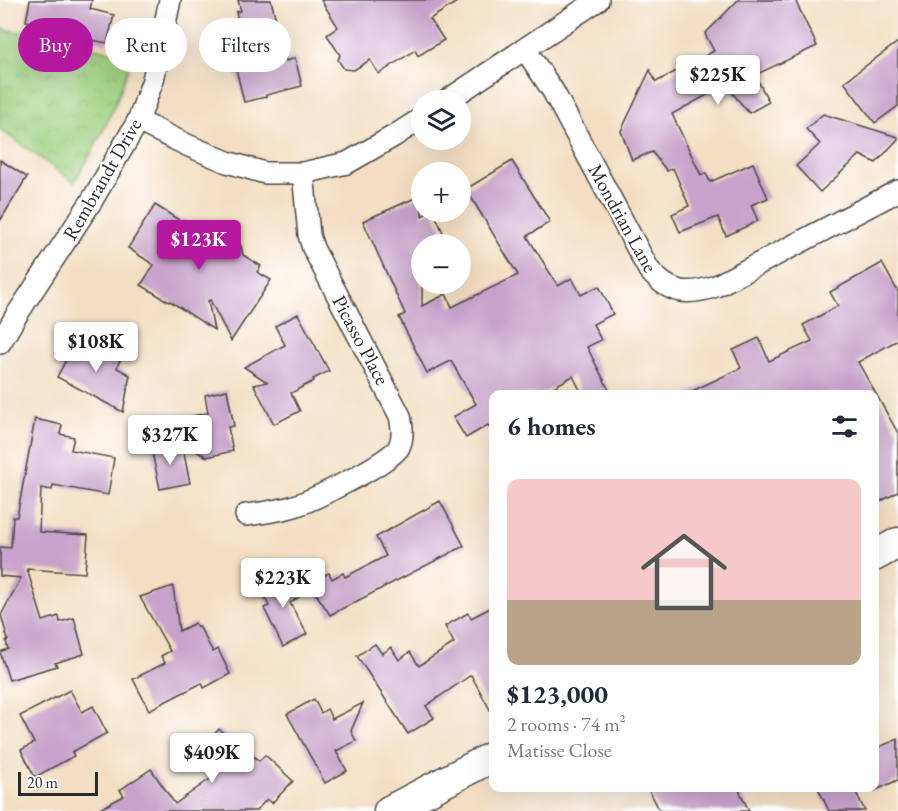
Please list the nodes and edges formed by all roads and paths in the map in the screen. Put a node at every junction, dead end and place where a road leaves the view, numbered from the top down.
1 (170, 0) edge
2 (598, 0) edge
3 (525, 49) junction
4 (463, 90) edge
5 (138, 121) junction
6 (411, 125) edge
7 (303, 173) junction
8 (898, 191) edge
9 (0, 343) edge
10 (246, 515) dead end
11 (898, 543) edge
12 (879, 553) edge
13 (489, 759) edge
14 (389, 811) edge

1 - 5 street, Rembrandt Drive
2 - 3 street
3 - 4 street
3 - 8 street, Mondrian Lane
5 - 7 street
5 - 9 street, Rembrandt Drive
6 - 7 street
7 - 10 street, Picasso Place
11 - 12 main road
13 - 14 main road

